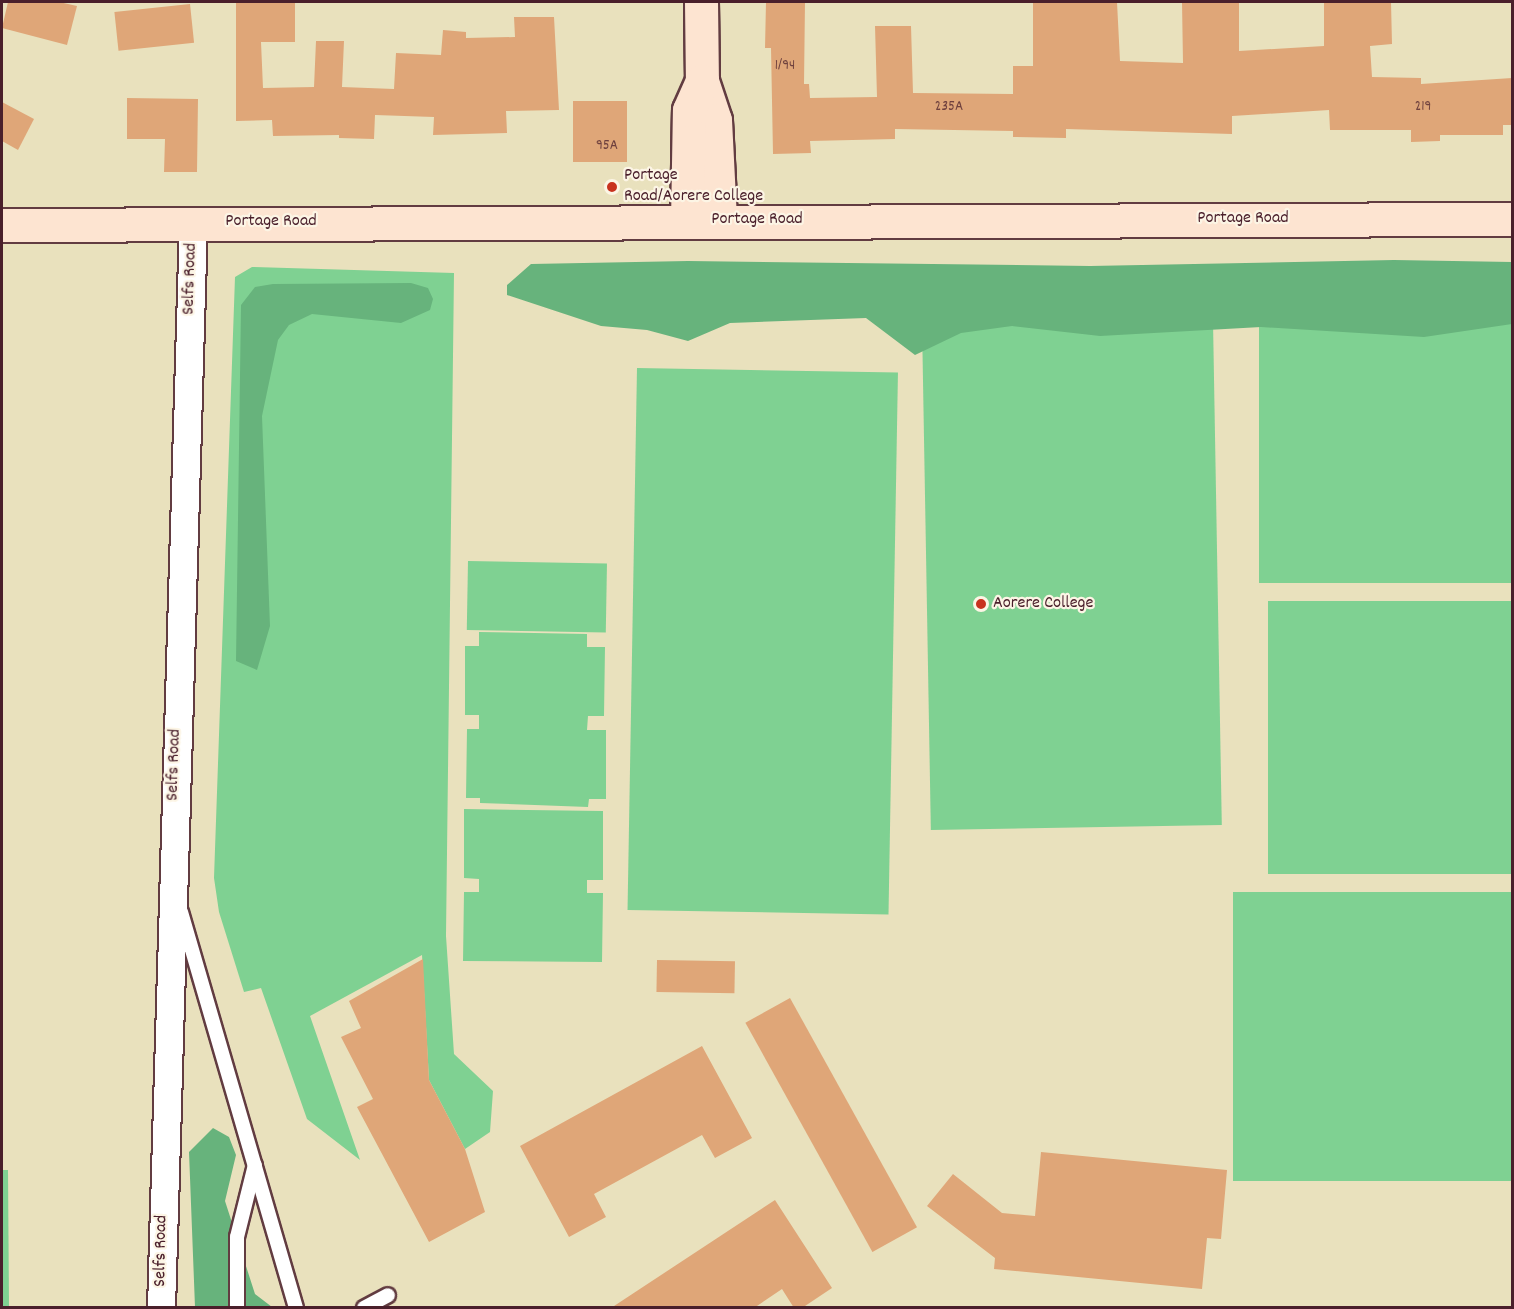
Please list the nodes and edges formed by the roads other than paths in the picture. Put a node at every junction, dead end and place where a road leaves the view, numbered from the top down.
1 (701, 2) edge
2 (702, 81) junction
3 (1512, 219) edge
4 (720, 220) junction
5 (687, 221) junction
6 (193, 223) junction
7 (2, 225) edge
8 (171, 880) junction
9 (255, 1165) junction
10 (388, 1295) dead end
11 (160, 1308) edge
12 (237, 1308) edge
13 (296, 1308) edge
14 (364, 1308) edge

1 - 2 main road
2 - 4 main road
2 - 5 main road
3 - 4 main road, Portage Road
4 - 5 main road, Portage Road
5 - 6 main road, Portage Road
6 - 7 main road, Portage Road
6 - 8 street, Selfs Road
8 - 9 lane
8 - 11 street, Selfs Road
9 - 12 lane
9 - 13 lane
10 - 14 lane

